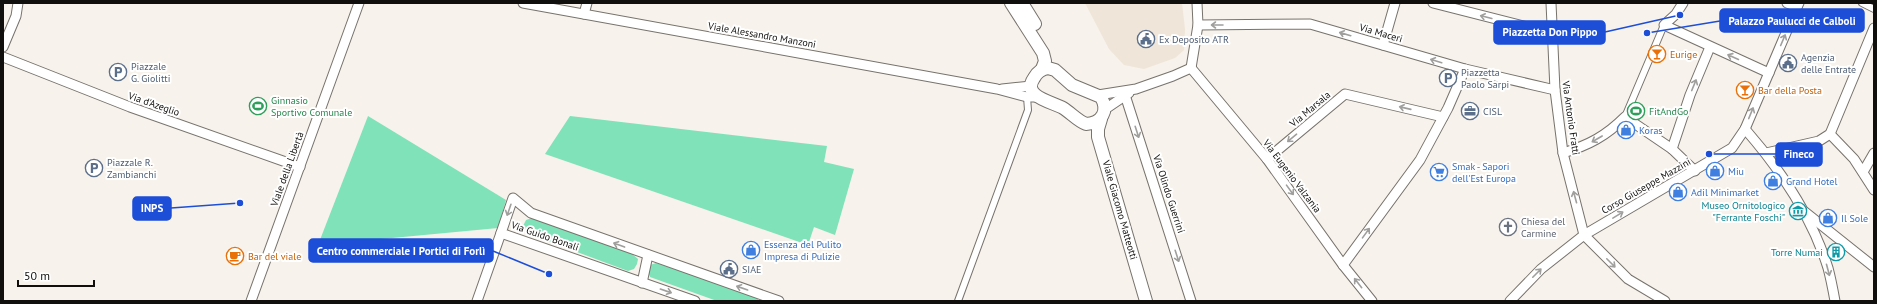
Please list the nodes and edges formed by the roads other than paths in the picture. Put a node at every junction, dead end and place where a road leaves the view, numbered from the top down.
1 (18, 3) edge
2 (359, 3) edge
3 (523, 3) edge
4 (587, 3) edge
5 (1011, 3) edge
6 (1022, 3) edge
7 (1197, 3) edge
8 (1395, 3) edge
9 (1433, 3) edge
10 (1551, 3) edge
11 (1683, 3) edge
12 (1787, 3) edge
13 (1863, 3) edge
14 (1798, 5) edge
15 (1874, 9) edge
16 (584, 14) junction
17 (1198, 25) junction
18 (1664, 25) junction
19 (1874, 28) edge
20 (1551, 33) junction
21 (1383, 45) junction
22 (3, 47) edge
23 (1710, 47) junction
24 (3, 57) edge
25 (1191, 68) junction
26 (1042, 69) junction
27 (1465, 69) junction
28 (1056, 70) junction
29 (1769, 73) junction
30 (1136, 89) junction
31 (1555, 90) junction
32 (1032, 94) junction
33 (1098, 95) junction
34 (1125, 95) junction
35 (1103, 114) junction
36 (1442, 117) junction
37 (1625, 117) junction
38 (1086, 124) junction
39 (1745, 129) junction
40 (1830, 134) junction
41 (1672, 149) junction
42 (1563, 153) junction
43 (1766, 153) junction
44 (1874, 153) edge
45 (1267, 159) junction
46 (300, 166) junction
47 (1696, 171) junction
48 (1863, 172) junction
49 (1874, 190) edge
50 (1803, 210) junction
51 (501, 233) junction
52 (1584, 234) junction
53 (648, 255) junction
54 (1343, 265) junction
55 (1874, 267) edge
56 (642, 283) junction
57 (251, 300) edge
58 (775, 300) edge
59 (477, 301) edge
60 (695, 301) edge
61 (958, 301) edge
62 (1139, 301) edge
63 (1146, 301) edge
64 (1191, 301) edge
65 (1372, 301) edge
66 (1510, 301) edge
67 (1665, 301) edge
68 (1835, 301) edge

1 - 22 street
2 - 46 street, Viale della Libertà
3 - 16 street, Viale Alessandro Manzoni
4 - 16 street
5 - 26 main road
6 - 28 main road
7 - 17 street
8 - 21 street
20 -> 9 street
10 - 20 street, Via Antonio Fratti
11 - 18 street
12 - 14 street
13 - 15 street
29 -> 14 street, Corso Giuseppe Mazzini
16 - 32 street, Viale Alessandro Manzoni
21 -> 17 street, Via Maceri
17 - 25 street
18 - 23 street
18 - 37 street
19 - 40 street
20 - 31 street, Via Antonio Fratti
27 -> 21 street, Via Maceri
29 -> 23 street
41 -> 23 street
24 - 46 street, Via d'Azeglio
25 - 30 street
25 - 45 street, Via Eugenio Valzania
26 - 28 main road
26 - 32 main road
27 - 31 street, Via Maceri
27 - 36 street
28 - 33 main road
39 -> 29 street, Corso Giuseppe Mazzini
30 - 33 street
30 - 34 street
31 - 42 street, Via Antonio Fratti
32 - 38 main road
32 - 61 street
33 - 35 main road
34 - 35 street
34 -> 64 street, Via Olindo Guerrini
35 - 38 main road
35 - 63 main road, Viale Giacomo Matteotti
36 -> 45 street, Via Marsala
54 -> 36 street
37 - 41 street
37 -> 42 street
38 - 62 main road, Viale Giacomo Matteotti
39 - 43 street
39 - 47 street, Corso Giuseppe Mazzini
40 - 43 street
40 - 48 street
41 - 47 street
52 -> 42 street, Via Antonio Fratti
43 - 50 street
44 - 48 street
45 -> 54 street, Via Eugenio Valzania
46 - 57 street, Viale della Libertà
52 -> 47 street, Corso Giuseppe Mazzini
48 - 49 street
50 - 55 street
50 -> 68 street
53 -> 51 street, Via Guido Bonali
51 - 56 street, Via Guido Bonali
51 - 59 street
66 -> 52 street, Corso Giuseppe Mazzini
52 -> 67 street
53 - 56 street
58 -> 53 street, Via Guido Bonali
65 -> 54 street, Via Eugenio Valzania
56 -> 60 street, Via Guido Bonali

